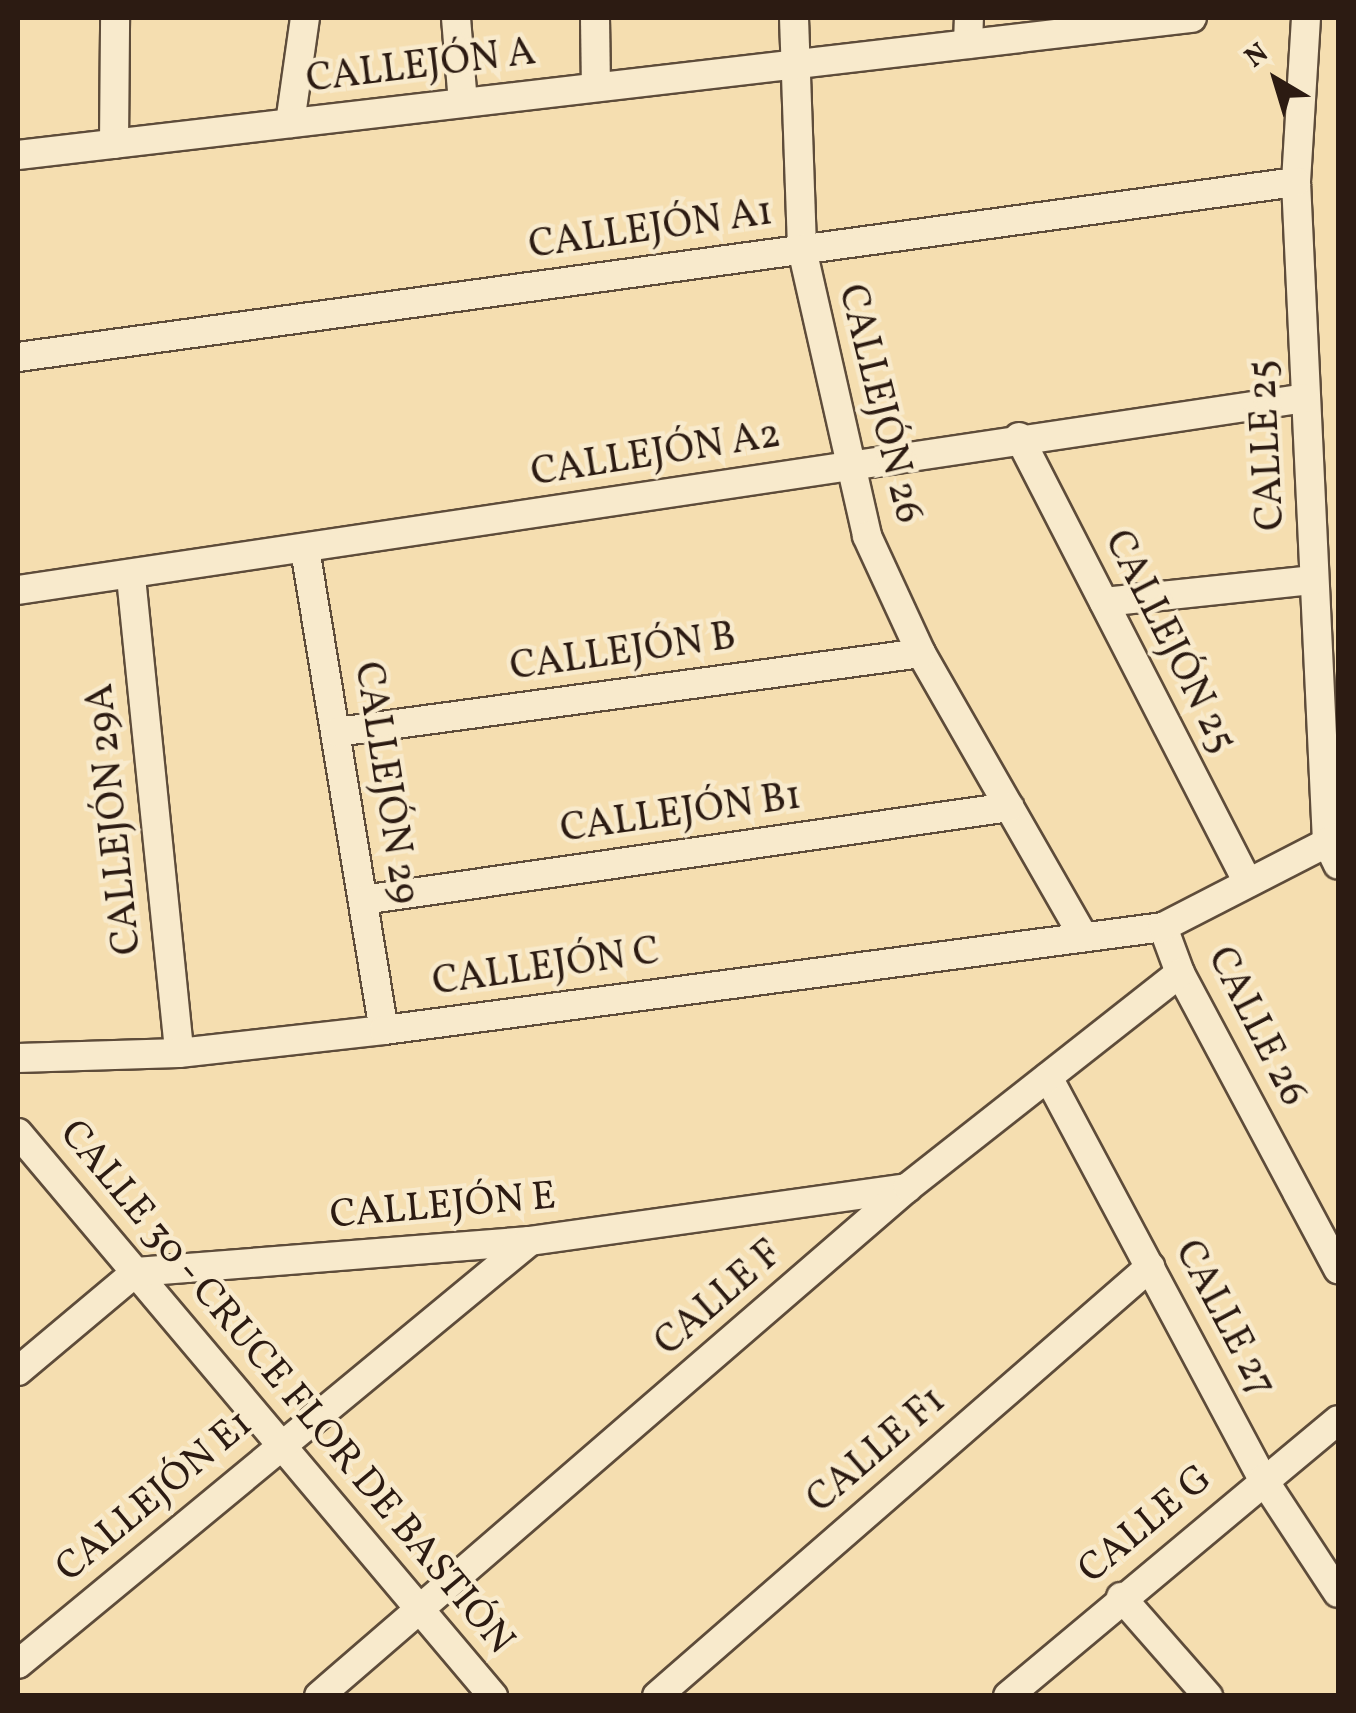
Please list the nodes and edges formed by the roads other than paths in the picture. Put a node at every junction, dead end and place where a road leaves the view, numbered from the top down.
1 (115, 18) edge
2 (306, 18) edge
3 (456, 18) edge
4 (595, 18) edge
5 (794, 18) edge
6 (1192, 18) edge
7 (1306, 18) edge
8 (1144, 20) edge
9 (969, 31) edge
10 (793, 64) junction
11 (596, 87) junction
12 (463, 103) junction
13 (290, 123) junction
14 (114, 144) junction
15 (18, 155) edge
16 (1296, 182) junction
17 (802, 250) junction
18 (18, 357) edge
19 (1306, 398) junction
20 (1020, 437) junction
21 (846, 467) junction
22 (305, 549) junction
23 (131, 576) junction
24 (1314, 580) junction
25 (18, 590) edge
26 (1104, 602) junction
27 (921, 653) junction
28 (337, 732) junction
29 (1009, 807) junction
30 (1335, 848) edge
31 (1248, 883) junction
32 (364, 900) junction
33 (1163, 927) junction
34 (1084, 936) junction
35 (1180, 973) junction
36 (384, 1030) junction
37 (179, 1053) junction
38 (18, 1058) edge
39 (1048, 1077) junction
40 (18, 1132) edge
41 (908, 1187) junction
42 (530, 1241) junction
43 (1150, 1267) junction
44 (1338, 1268) edge
45 (136, 1272) junction
46 (18, 1371) edge
47 (1338, 1420) edge
48 (279, 1446) junction
49 (1263, 1479) junction
50 (1338, 1593) edge
51 (1121, 1597) junction
52 (420, 1611) junction
53 (18, 1664) edge
54 (319, 1696) edge
55 (493, 1696) edge
56 (657, 1696) edge
57 (1008, 1696) edge
58 (1208, 1696) edge

1 - 14 street
2 - 13 street
3 - 12 street
4 - 11 street
5 - 10 street, CALLEJÓN 26
6 - 8 street, CALLEJÓN A
7 - 16 street, CALLE 25
8 - 9 street, CALLEJÓN A
9 - 10 street, CALLEJÓN A
10 - 11 street, CALLEJÓN A
10 - 17 street, CALLEJÓN 26
11 - 12 street, CALLEJÓN A
12 - 13 street, CALLEJÓN A
13 - 14 street, CALLEJÓN A
14 - 15 street, CALLEJÓN A
16 - 17 street, CALLEJÓN A1
16 - 19 street, CALLE 25
17 - 18 street, CALLEJÓN A1
17 - 21 street, CALLEJÓN 26
19 - 20 street, CALLEJÓN A2
19 - 24 street, CALLE 25
20 - 21 street, CALLEJÓN A2
20 - 26 street, CALLEJÓN 25
21 - 22 street, CALLEJÓN A2
21 - 27 street, CALLEJÓN 26
22 - 23 street, CALLEJÓN A2
22 - 28 street, CALLEJÓN 29
23 - 25 street, CALLEJÓN A2
23 - 37 street, CALLEJÓN 29A
24 - 26 street
24 - 30 street, CALLE 25
26 - 31 street, CALLEJÓN 25
27 - 28 street, CALLEJÓN B
27 - 29 street, CALLEJÓN 26
28 - 32 street, CALLEJÓN 29
29 - 32 street, CALLEJÓN B1
29 - 34 street, CALLEJÓN 26
30 - 31 street
31 - 33 street
32 - 36 street, CALLEJÓN 29
33 - 34 street
33 - 35 street, CALLE 26
34 - 36 street, CALLEJÓN C
35 - 39 street, CALLE F
35 - 44 street, CALLE 26
36 - 37 street, CALLEJÓN C
37 - 38 street, CALLEJÓN C
39 - 41 street, CALLE F
39 - 43 street, CALLE 27
40 - 45 street, CALLE 30 - CRUCE FLOR DE BASTIÓN
41 - 42 street, CALLEJÓN E
41 - 52 street, CALLE F
42 - 45 street, CALLEJÓN E
42 - 48 street, CALLEJÓN E1
43 - 49 street, CALLE 27
43 - 56 street, CALLE F1
45 - 46 street
45 - 48 street, CALLE 30 - CRUCE FLOR DE BASTIÓN
47 - 49 street, CALLE G
48 - 52 street, CALLE 30 - CRUCE FLOR DE BASTIÓN
48 - 53 street, CALLEJÓN E1
49 - 50 street, CALLE 27
49 - 51 street, CALLE G
51 - 57 street, CALLE G
51 - 58 street
52 - 54 street, CALLE F
52 - 55 street, CALLE 30 - CRUCE FLOR DE BASTIÓN

